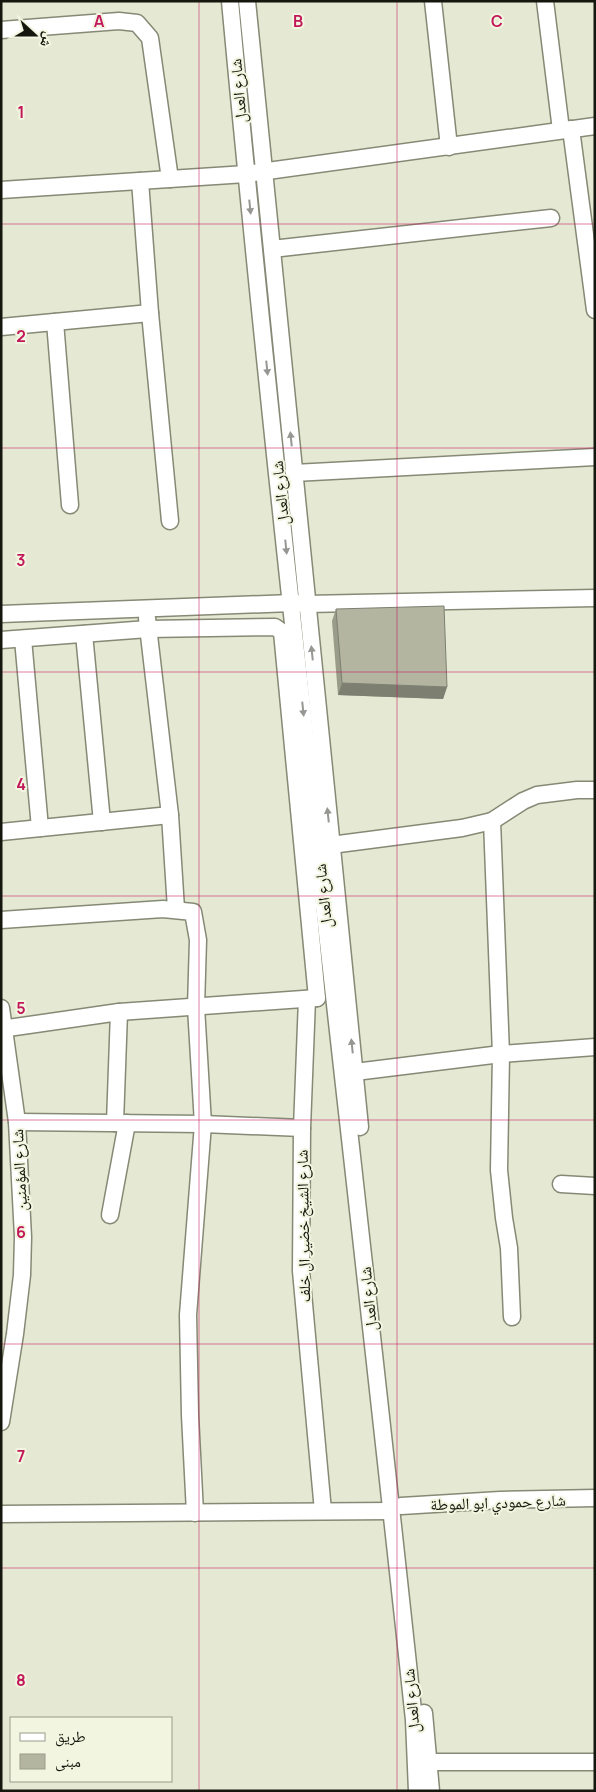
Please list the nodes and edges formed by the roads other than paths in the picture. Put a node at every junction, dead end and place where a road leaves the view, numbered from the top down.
1 (230, 1) edge
2 (247, 1) edge
3 (433, 1) edge
4 (545, 1) edge
5 (1, 30) edge
6 (595, 126) edge
7 (566, 130) junction
8 (449, 146) junction
9 (265, 171) junction
10 (246, 174) junction
11 (170, 179) junction
12 (140, 181) junction
13 (1, 190) edge
14 (551, 218) dead end
15 (591, 243) edge
16 (272, 249) junction
17 (595, 310) edge
18 (150, 313) junction
19 (55, 322) junction
20 (1, 327) edge
21 (595, 457) edge
22 (294, 473) junction
23 (70, 506) dead end
24 (170, 521) dead end
25 (595, 598) edge
26 (299, 603) junction
27 (146, 609) junction
28 (1, 614) edge
29 (148, 629) junction
30 (84, 634) junction
31 (1, 640) edge
32 (22, 640) junction
33 (595, 790) edge
34 (170, 815) junction
35 (492, 821) junction
36 (102, 822) junction
37 (40, 828) junction
38 (1, 832) edge
39 (332, 845) junction
40 (176, 909) junction
41 (1, 920) edge
42 (319, 998) junction
43 (196, 1007) junction
44 (1, 1008) edge
45 (119, 1012) junction
46 (3, 1029) edge
47 (595, 1047) edge
48 (501, 1054) junction
49 (354, 1072) junction
50 (16, 1122) junction
51 (121, 1123) junction
52 (203, 1124) junction
53 (302, 1128) junction
54 (561, 1184) dead end
55 (595, 1186) edge
56 (110, 1216) dead end
57 (512, 1317) dead end
58 (1, 1422) edge
59 (595, 1498) edge
60 (396, 1509) junction
61 (323, 1511) junction
62 (195, 1513) junction
63 (1, 1514) edge
64 (429, 1762) junction
65 (595, 1762) edge
66 (417, 1791) edge
67 (431, 1791) edge

1 - 10 street, شارع العدل
2 - 9 street, شارع العدل
3 - 8 street
4 - 7 street
5 - 11 street
6 - 7 street
7 - 8 street
7 - 15 street
8 - 9 street
9 - 10 street
9 - 16 street, شارع العدل
10 - 11 street
10 -> 26 street, شارع العدل
11 - 12 street
12 - 13 street
12 - 18 street
14 - 16 street
15 - 17 street
22 -> 16 street, شارع العدل
18 - 19 street
18 - 24 street
19 - 20 street
19 - 23 street
21 - 22 street
22 - 26 street, شارع العدل
25 - 26 street
26 - 27 street
39 -> 26 street, شارع العدل
26 -> 42 street, شارع العدل
27 - 28 street
27 - 29 street
29 - 30 street
29 - 34 street
29 - 42 street
30 - 32 street
30 - 36 street
31 - 32 street
32 - 37 street
33 - 35 street
34 - 36 street
34 - 40 street
35 - 39 street
35 - 48 street
36 - 37 street
37 - 38 street
49 -> 39 street, شارع العدل
40 - 41 street
40 - 43 street
42 - 43 street
42 - 53 street, شارع الشيخ خضير ال خلف
42 - 60 street, شارع العدل
43 - 45 street
43 - 52 street
44 - 46 street, شارع المؤمنين
45 - 46 street
45 - 51 street
46 - 50 street, شارع المؤمنين
47 - 48 street
48 - 49 street
48 - 57 street
49 - 60 street, شارع العدل
50 - 51 street
50 - 58 street, شارع المؤمنين
51 - 52 street
51 - 56 street
52 - 53 street
52 - 62 street
53 - 61 street, شارع الشيخ خضير ال خلف
54 - 55 street
59 - 60 street, شارع حمودي ابو الموطة
60 - 61 street, شارع حمودي ابو الموطة
60 - 64 street, شارع العدل
60 - 66 street, شارع العدل
61 - 62 street, شارع حمودي ابو الموطة
62 - 63 street, شارع حمودي ابو الموطة
64 - 65 street
64 - 67 street, شارع العدل

